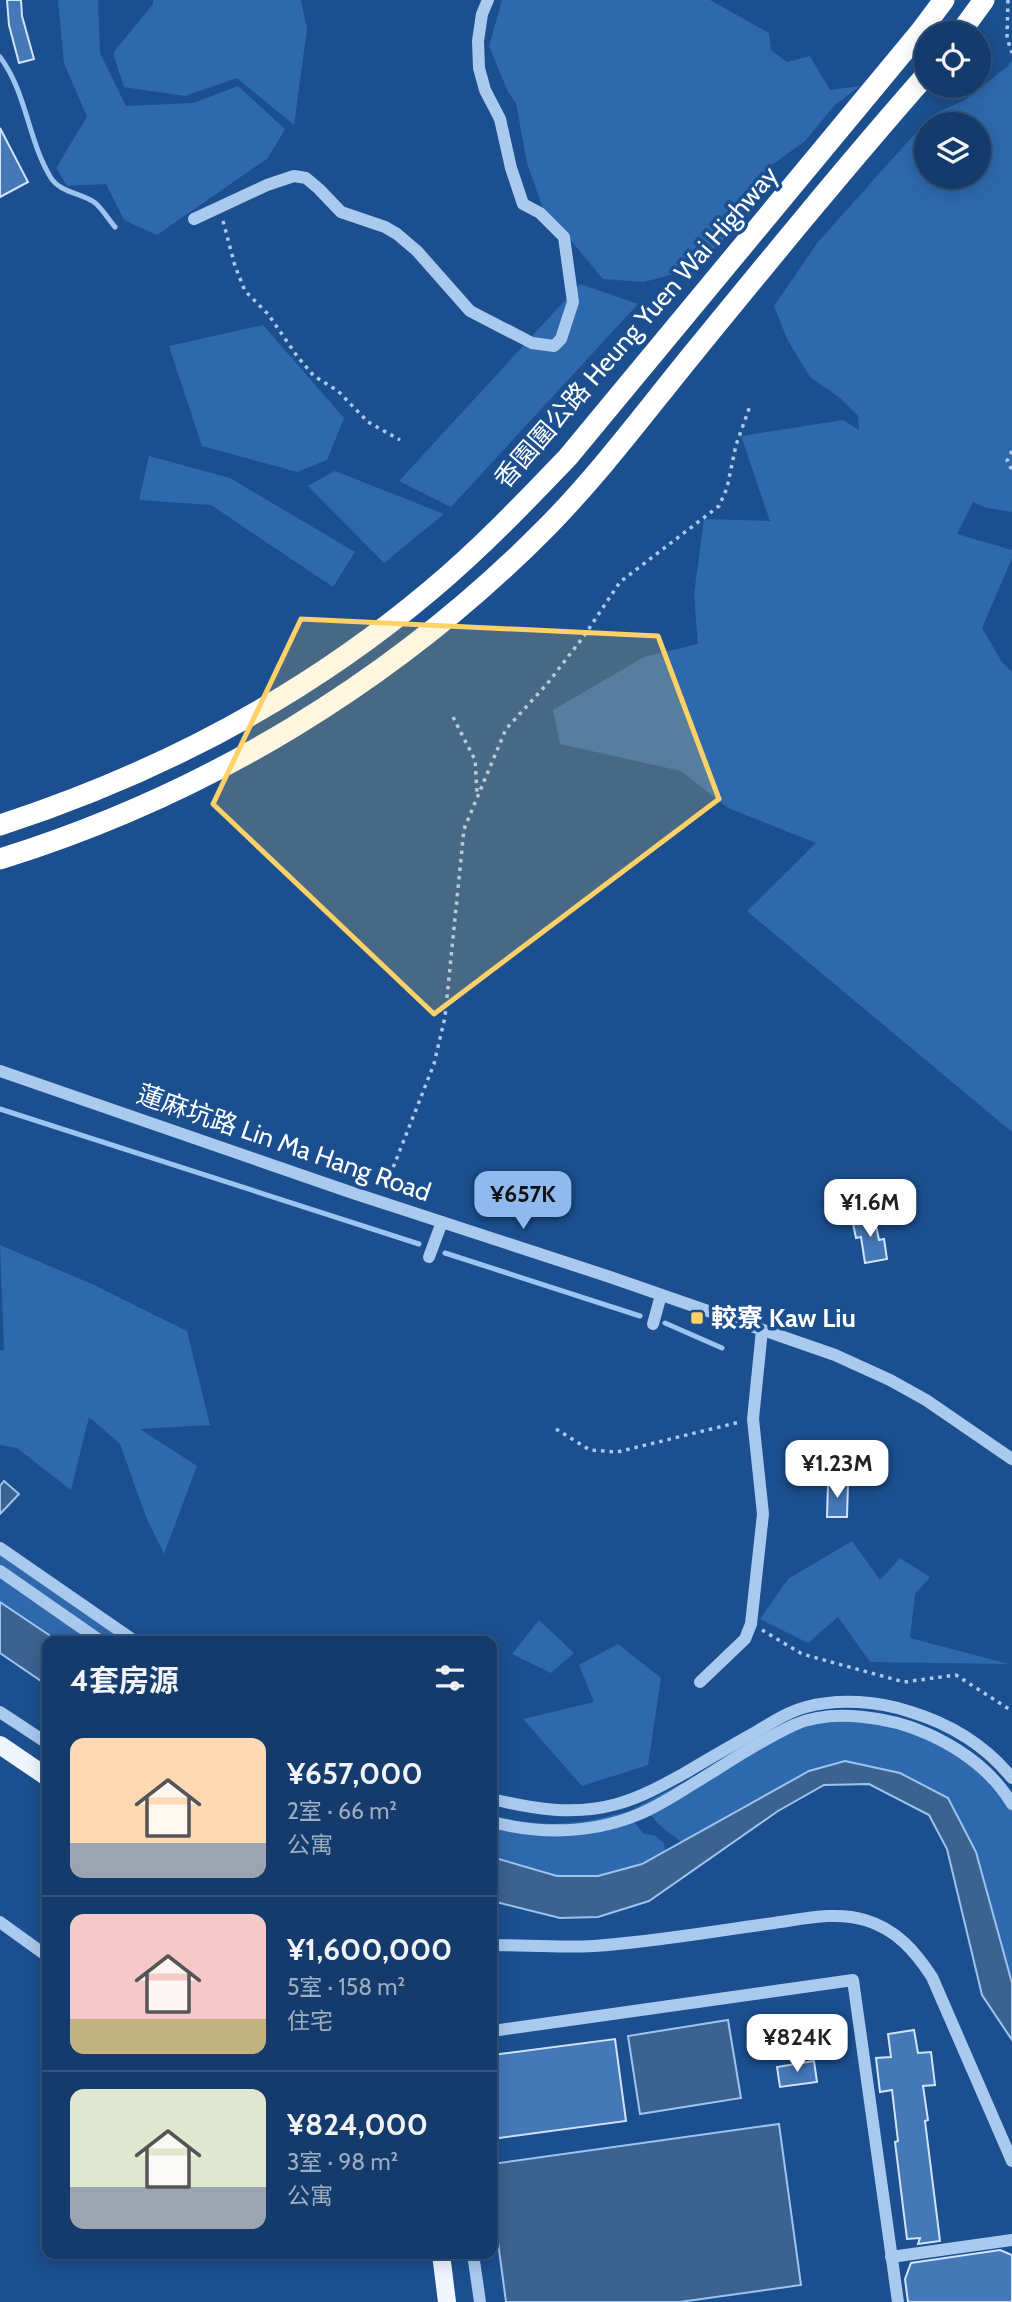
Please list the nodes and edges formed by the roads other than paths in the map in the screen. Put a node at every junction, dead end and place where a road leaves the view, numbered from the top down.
1 (488, 0) edge
2 (944, 0) edge
3 (984, 0) edge
4 (969, 21) edge
5 (914, 89) edge
6 (194, 219) dead end
7 (0, 825) edge
8 (0, 859) edge
9 (0, 1071) edge
10 (442, 1222) junction
11 (429, 1257) dead end
12 (661, 1295) junction
13 (653, 1324) dead end
14 (762, 1330) junction
15 (1012, 1459) edge
16 (0, 1548) edge
17 (0, 1571) edge
18 (93, 1636) edge
19 (127, 1636) edge
20 (700, 1682) dead end
21 (0, 1712) edge
22 (42, 1740) edge
23 (0, 1745) edge
24 (42, 1774) edge
25 (1012, 1778) edge
26 (497, 1800) edge
27 (1012, 1804) edge
28 (497, 1823) edge
29 (0, 1922) edge
30 (497, 1945) edge
31 (42, 1952) edge
32 (497, 2030) edge
33 (1012, 2161) edge
34 (1012, 2240) edge
35 (891, 2257) junction
36 (442, 2259) edge
37 (474, 2259) edge
38 (447, 2302) edge
39 (480, 2302) edge
40 (898, 2302) edge

1 - 6 street
2 - 7 highway, 香園圍公路 Heung Yuen Wai Highway
3 - 4 highway
5 - 8 highway
9 - 10 street, 蓮麻坑路 Lin Ma Hang Road
10 - 11 street
10 - 12 street, 蓮麻坑路 Lin Ma Hang Road
12 - 13 street
12 - 14 street, 蓮麻坑路 Lin Ma Hang Road
14 - 15 street, 蓮麻坑路 Lin Ma Hang Road
14 - 20 street
16 - 19 street
17 - 18 street
21 - 22 street
23 - 24 main road
25 - 26 street
27 - 28 street
29 - 31 street
30 - 33 street
32 - 35 street
34 - 35 street
35 - 40 street
36 - 38 main road
37 - 39 street

